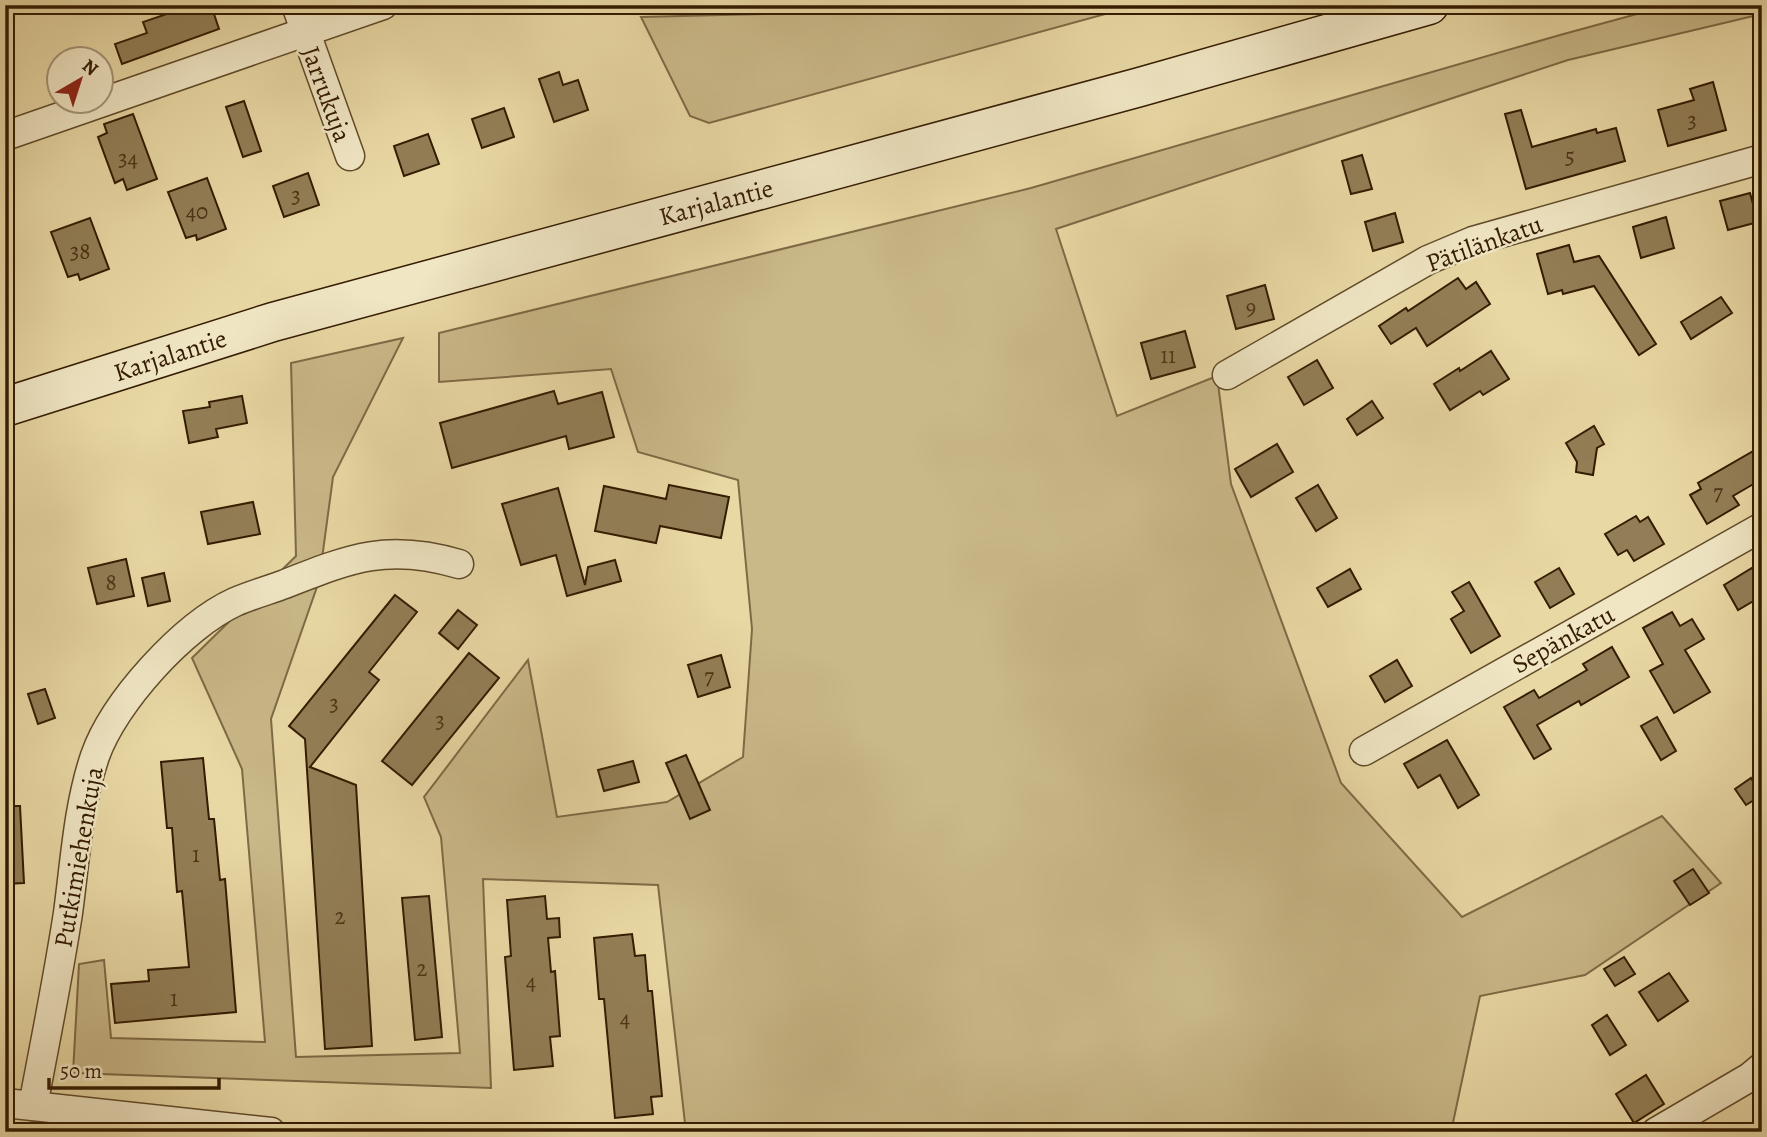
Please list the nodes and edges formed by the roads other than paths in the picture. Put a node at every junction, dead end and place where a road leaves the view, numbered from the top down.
1 (383, 5) edge
2 (1429, 5) edge
3 (301, 18) edge
4 (5, 136) edge
5 (350, 156) dead end
6 (1762, 159) edge
7 (1227, 375) dead end
8 (5, 407) edge
9 (1762, 527) edge
10 (459, 564) dead end
11 (1364, 751) dead end
12 (1762, 1067) edge
13 (19, 1105) edge
14 (271, 1132) edge
15 (1656, 1132) edge

1 - 3 street
2 - 8 main road, Karjalantie
3 - 4 street
3 - 5 street, Jarrukuja
6 - 7 street, Pätilänkatu
9 - 11 street, Sepänkatu
10 - 13 street, Putkimiehenkuja
12 - 15 street
13 - 14 street

